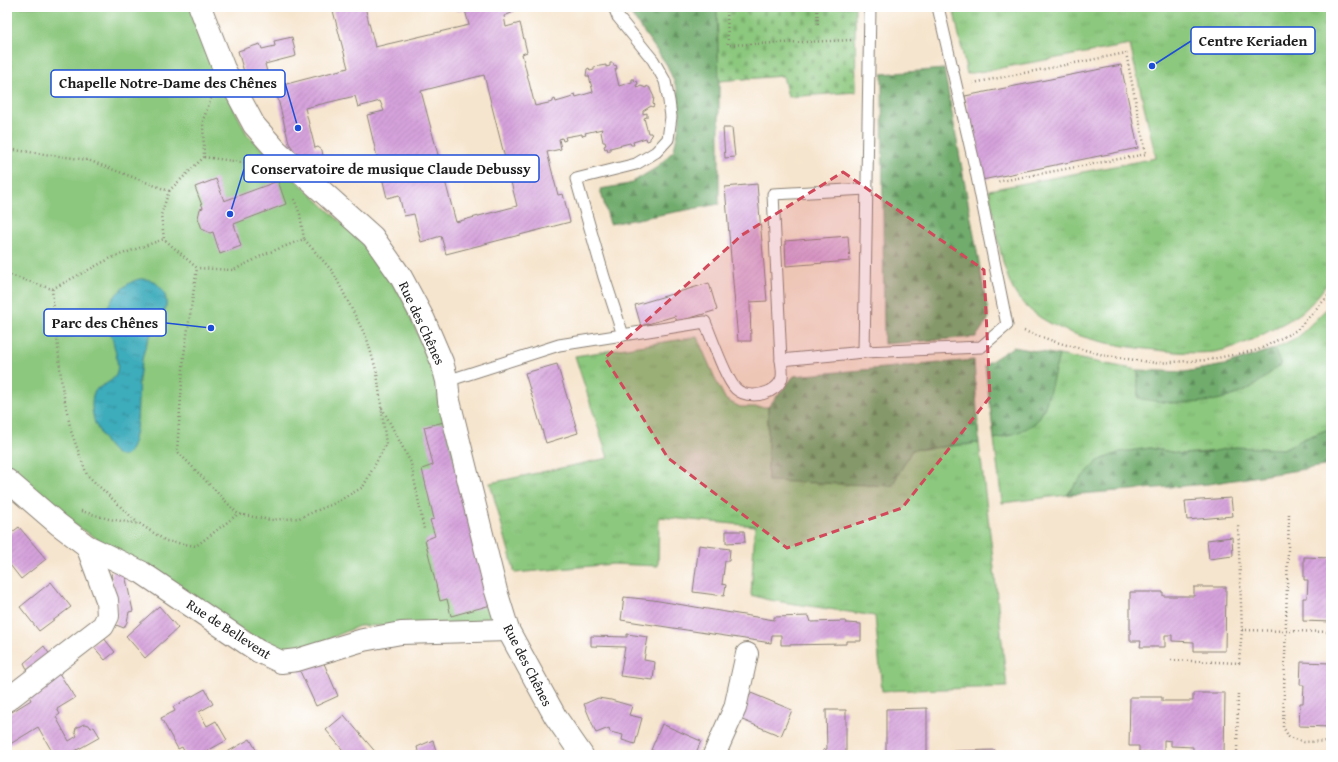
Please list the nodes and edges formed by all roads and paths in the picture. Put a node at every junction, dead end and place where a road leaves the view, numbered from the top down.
1 (200, 7) edge
2 (614, 7) edge
3 (727, 7) edge
4 (817, 7) edge
5 (870, 7) edge
6 (938, 7) edge
7 (818, 26) dead end
8 (870, 39) junction
9 (956, 87) junction
10 (214, 92) dead end
11 (7, 149) edge
12 (204, 157) junction
13 (262, 168) dead end
14 (978, 186) junction
15 (867, 189) junction
16 (169, 190) junction
17 (292, 194) dead end
18 (164, 239) junction
19 (304, 239) junction
20 (197, 268) junction
21 (7, 274) edge
22 (52, 288) junction
23 (1331, 291) edge
24 (1007, 325) junction
25 (623, 335) junction
26 (864, 352) junction
27 (781, 360) junction
28 (447, 381) junction
29 (381, 406) junction
30 (7, 480) edge
31 (79, 511) dead end
32 (238, 514) junction
33 (1289, 514) dead end
34 (140, 524) junction
35 (1238, 525) dead end
36 (424, 529) dead end
37 (86, 546) junction
38 (508, 630) junction
39 (1242, 630) junction
40 (1286, 632) junction
41 (1331, 632) edge
42 (747, 654) dead end
43 (1171, 660) dead end
44 (1238, 691) dead end
45 (7, 700) edge
46 (1331, 741) edge
47 (582, 755) edge
48 (714, 755) edge
49 (1237, 755) edge

1 - 28 street, Rue des Chênes
2 - 25 lane
3 - 8 path
4 - 7 path
5 - 8 lane
6 - 9 lane
8 - 15 lane
9 - 14 lane
9 - 14 path
10 - 12 path
11 - 16 path
12 - 13 path
12 - 16 path
14 - 24 lane
15 - 26 lane
15 - 27 lane
16 - 18 path
17 - 19 path
18 - 20 path
18 - 22 path
19 - 20 path
19 - 29 path
20 - 32 path
21 - 22 path
22 - 34 path
23 - 24 path
24 - 26 lane
25 - 27 lane
25 - 28 lane
26 - 27 lane
28 - 38 street, Rue des Chênes
29 - 32 path
29 - 36 path
30 - 37 street, Rue de Bellevent
31 - 34 path
32 - 34 path
33 - 40 path
35 - 39 path
37 - 38 street, Rue de Bellevent
37 - 45 street
38 - 47 street, Rue des Chênes
39 - 40 path
39 - 43 path
40 - 41 path
40 - 46 path
42 - 48 street
44 - 49 path

